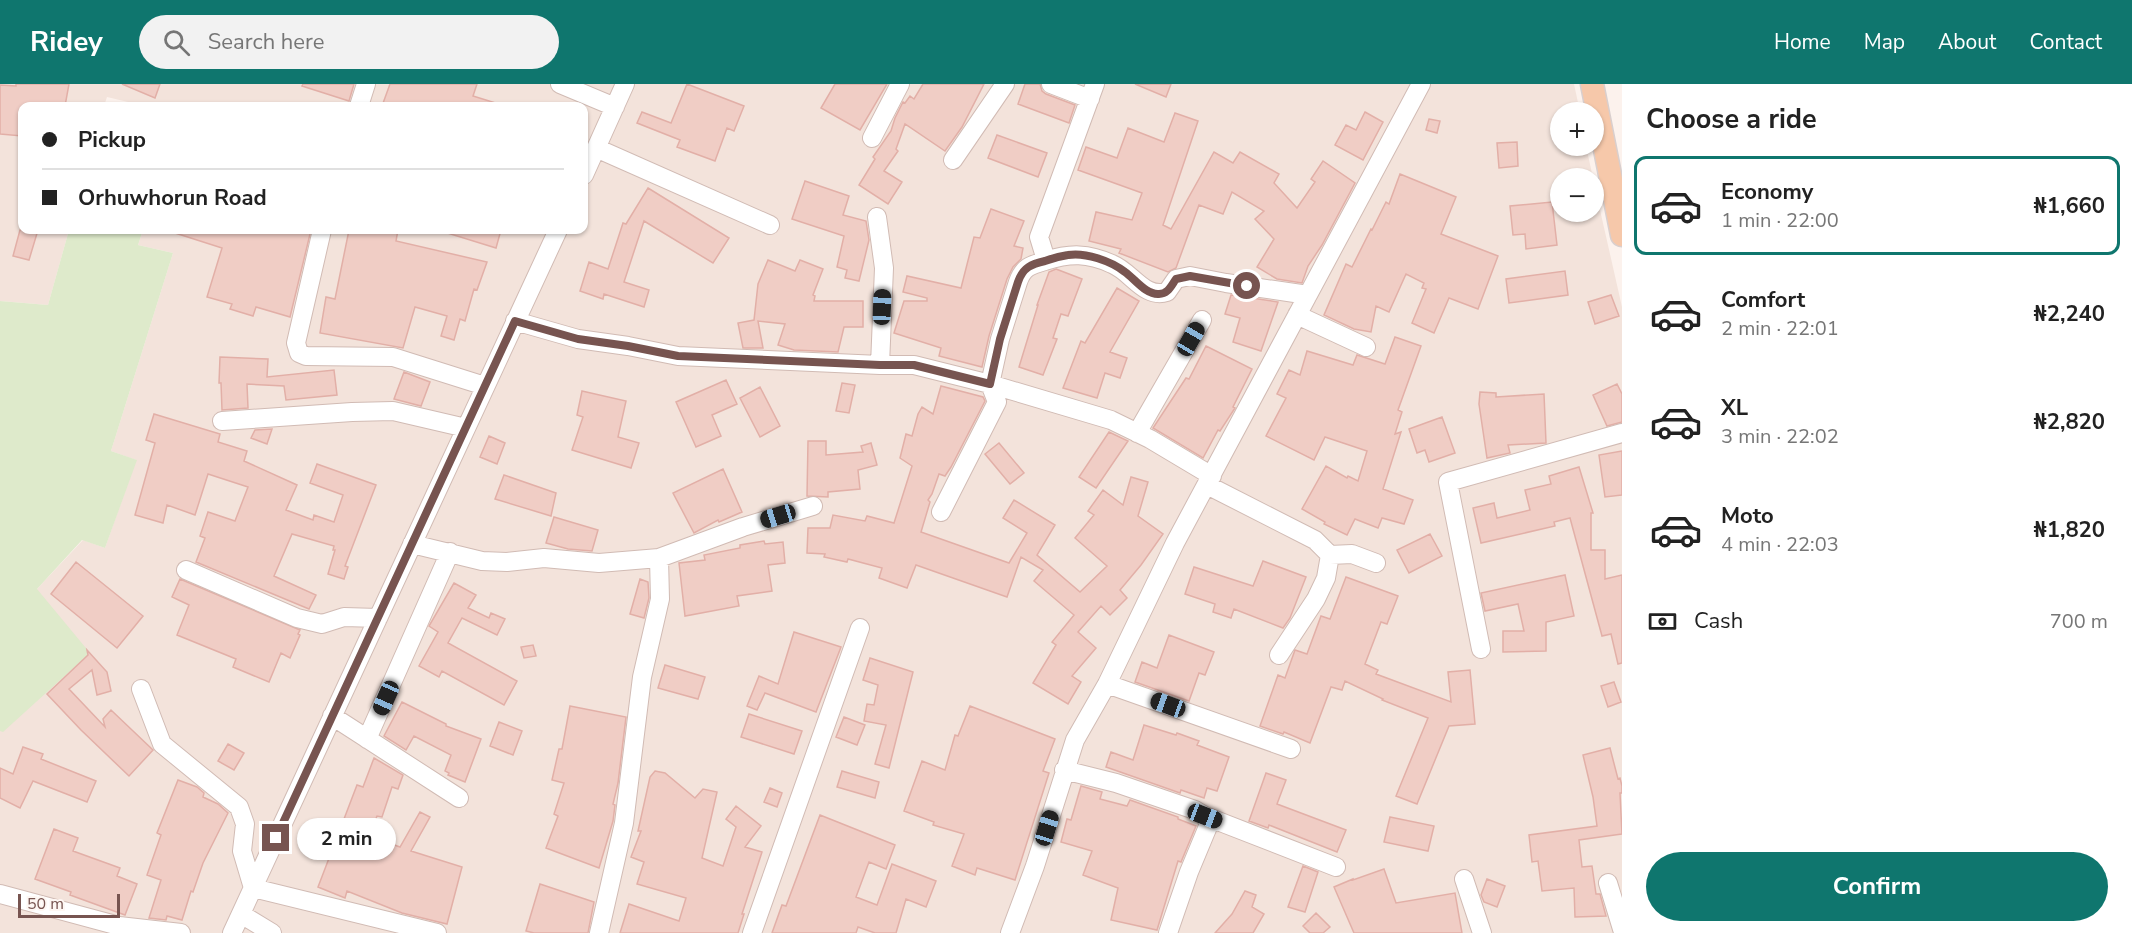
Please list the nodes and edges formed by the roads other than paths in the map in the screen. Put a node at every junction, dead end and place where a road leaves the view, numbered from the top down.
1 (366, 84) edge
2 (560, 84) edge
3 (625, 84) edge
4 (900, 84) edge
5 (1005, 84) edge
6 (1051, 84) edge
7 (1422, 84) edge
8 (1592, 84) edge
9 (1093, 91) edge
10 (360, 102) edge
11 (615, 107) junction
12 (872, 138) dead end
13 (596, 148) junction
14 (953, 160) dead end
15 (588, 166) edge
16 (877, 217) dead end
17 (770, 225) dead end
18 (321, 234) edge
19 (556, 234) edge
20 (1622, 235) edge
21 (1046, 260) junction
22 (1308, 295) junction
23 (1297, 315) junction
24 (1202, 320) dead end
25 (515, 321) junction
26 (1366, 347) dead end
27 (880, 365) junction
28 (990, 384) junction
29 (485, 386) junction
30 (222, 421) dead end
31 (466, 428) junction
32 (1137, 433) junction
33 (1622, 433) edge
34 (1209, 481) junction
35 (813, 506) dead end
36 (941, 512) dead end
37 (412, 544) junction
38 (450, 552) junction
39 (1330, 555) junction
40 (659, 558) junction
41 (1376, 562) dead end
42 (186, 570) dead end
43 (378, 618) junction
44 (860, 628) dead end
45 (1481, 650) dead end
46 (1279, 655) dead end
47 (1107, 684) junction
48 (141, 689) dead end
49 (332, 716) junction
50 (367, 739) junction
51 (1292, 749) dead end
52 (1064, 770) junction
53 (459, 798) dead end
54 (1205, 816) junction
55 (1336, 867) dead end
56 (1464, 879) dead end
57 (1608, 883) dead end
58 (253, 888) junction
59 (0, 894) edge
60 (241, 914) junction
61 (1622, 929) edge
62 (181, 933) edge
63 (232, 933) edge
64 (272, 933) edge
65 (437, 933) edge
66 (599, 933) edge
67 (752, 933) edge
68 (1010, 933) edge
69 (1168, 933) edge
70 (1482, 933) edge

1 - 10 street
2 - 11 street
3 - 11 street
4 - 12 street
5 - 14 street
6 - 9 street
7 - 22 street
8 - 20 main road
9 - 21 street
11 - 13 street
13 - 15 street
13 - 17 street
16 - 27 street
18 - 29 street
19 - 25 street
21 - 22 street
21 - 28 street
22 - 23 street
23 - 26 street
23 - 34 street
24 - 32 street
25 - 27 street
25 - 29 street
27 - 28 street
28 - 32 street
28 - 36 street
29 - 31 street
30 - 31 street
31 - 37 street
32 - 34 street
33 - 45 street
34 - 39 street
34 - 47 street
35 - 40 street
37 - 38 street
37 - 43 street
38 - 40 street
38 - 50 street
39 - 41 street
39 - 46 street
40 - 66 street
42 - 43 street
43 - 49 street
44 - 67 street
47 - 51 street
47 - 52 street
48 - 58 street
49 - 50 street
49 - 58 street
50 - 53 street
52 - 54 street
52 - 68 street
54 - 55 street
54 - 69 street
56 - 70 street
57 - 61 street
58 - 60 street
58 - 65 street
59 - 62 street
60 - 63 street
60 - 64 street

